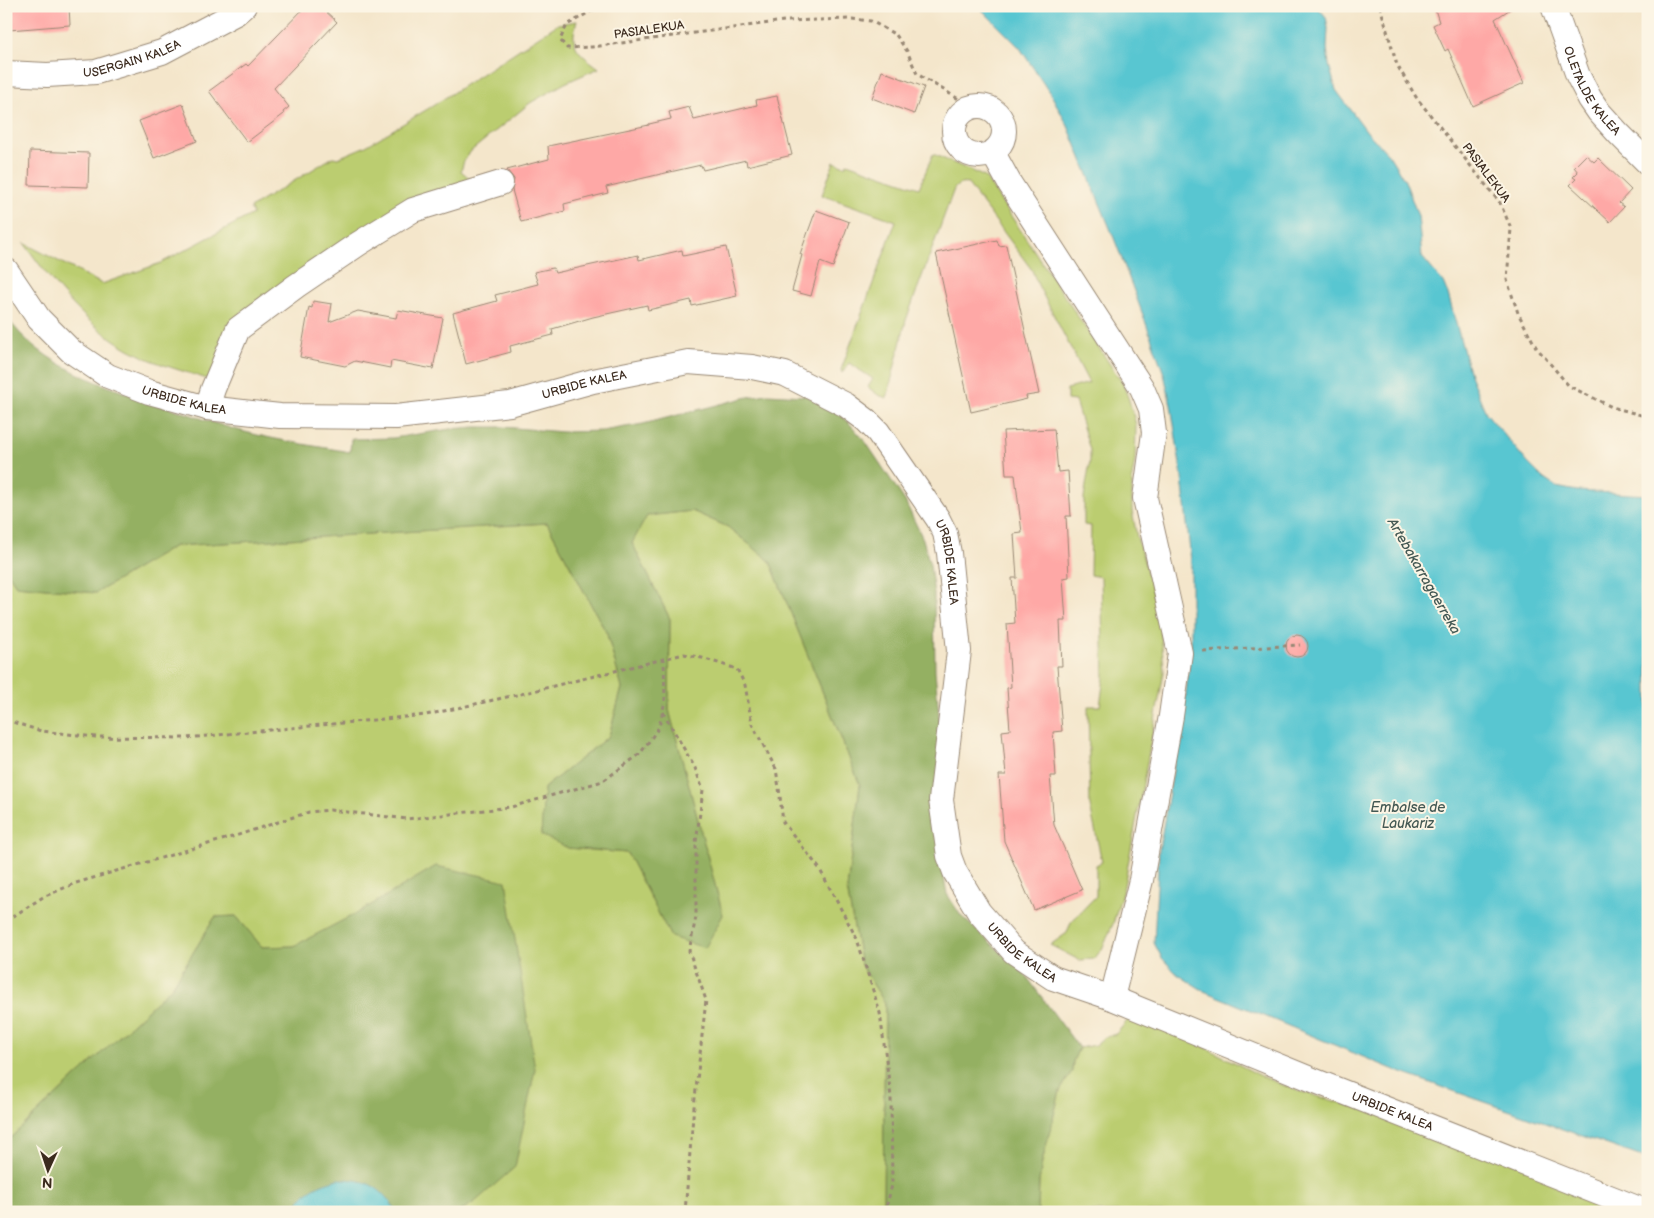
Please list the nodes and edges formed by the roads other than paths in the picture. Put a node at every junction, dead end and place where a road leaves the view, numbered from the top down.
1 (244, 6) edge
2 (1553, 6) edge
3 (7, 74) edge
4 (993, 152) junction
5 (1648, 163) edge
6 (501, 183) dead end
7 (6, 270) edge
8 (207, 408) junction
9 (1112, 998) junction
10 (1647, 1212) edge

1 - 3 street, USERGAIN KALEA
2 - 5 street, OLETALDE KALEA
4 - 4 street
4 - 9 street
6 - 8 street
7 - 8 street, URBIDE KALEA
8 - 9 street, URBIDE KALEA
9 - 10 street, URBIDE KALEA

